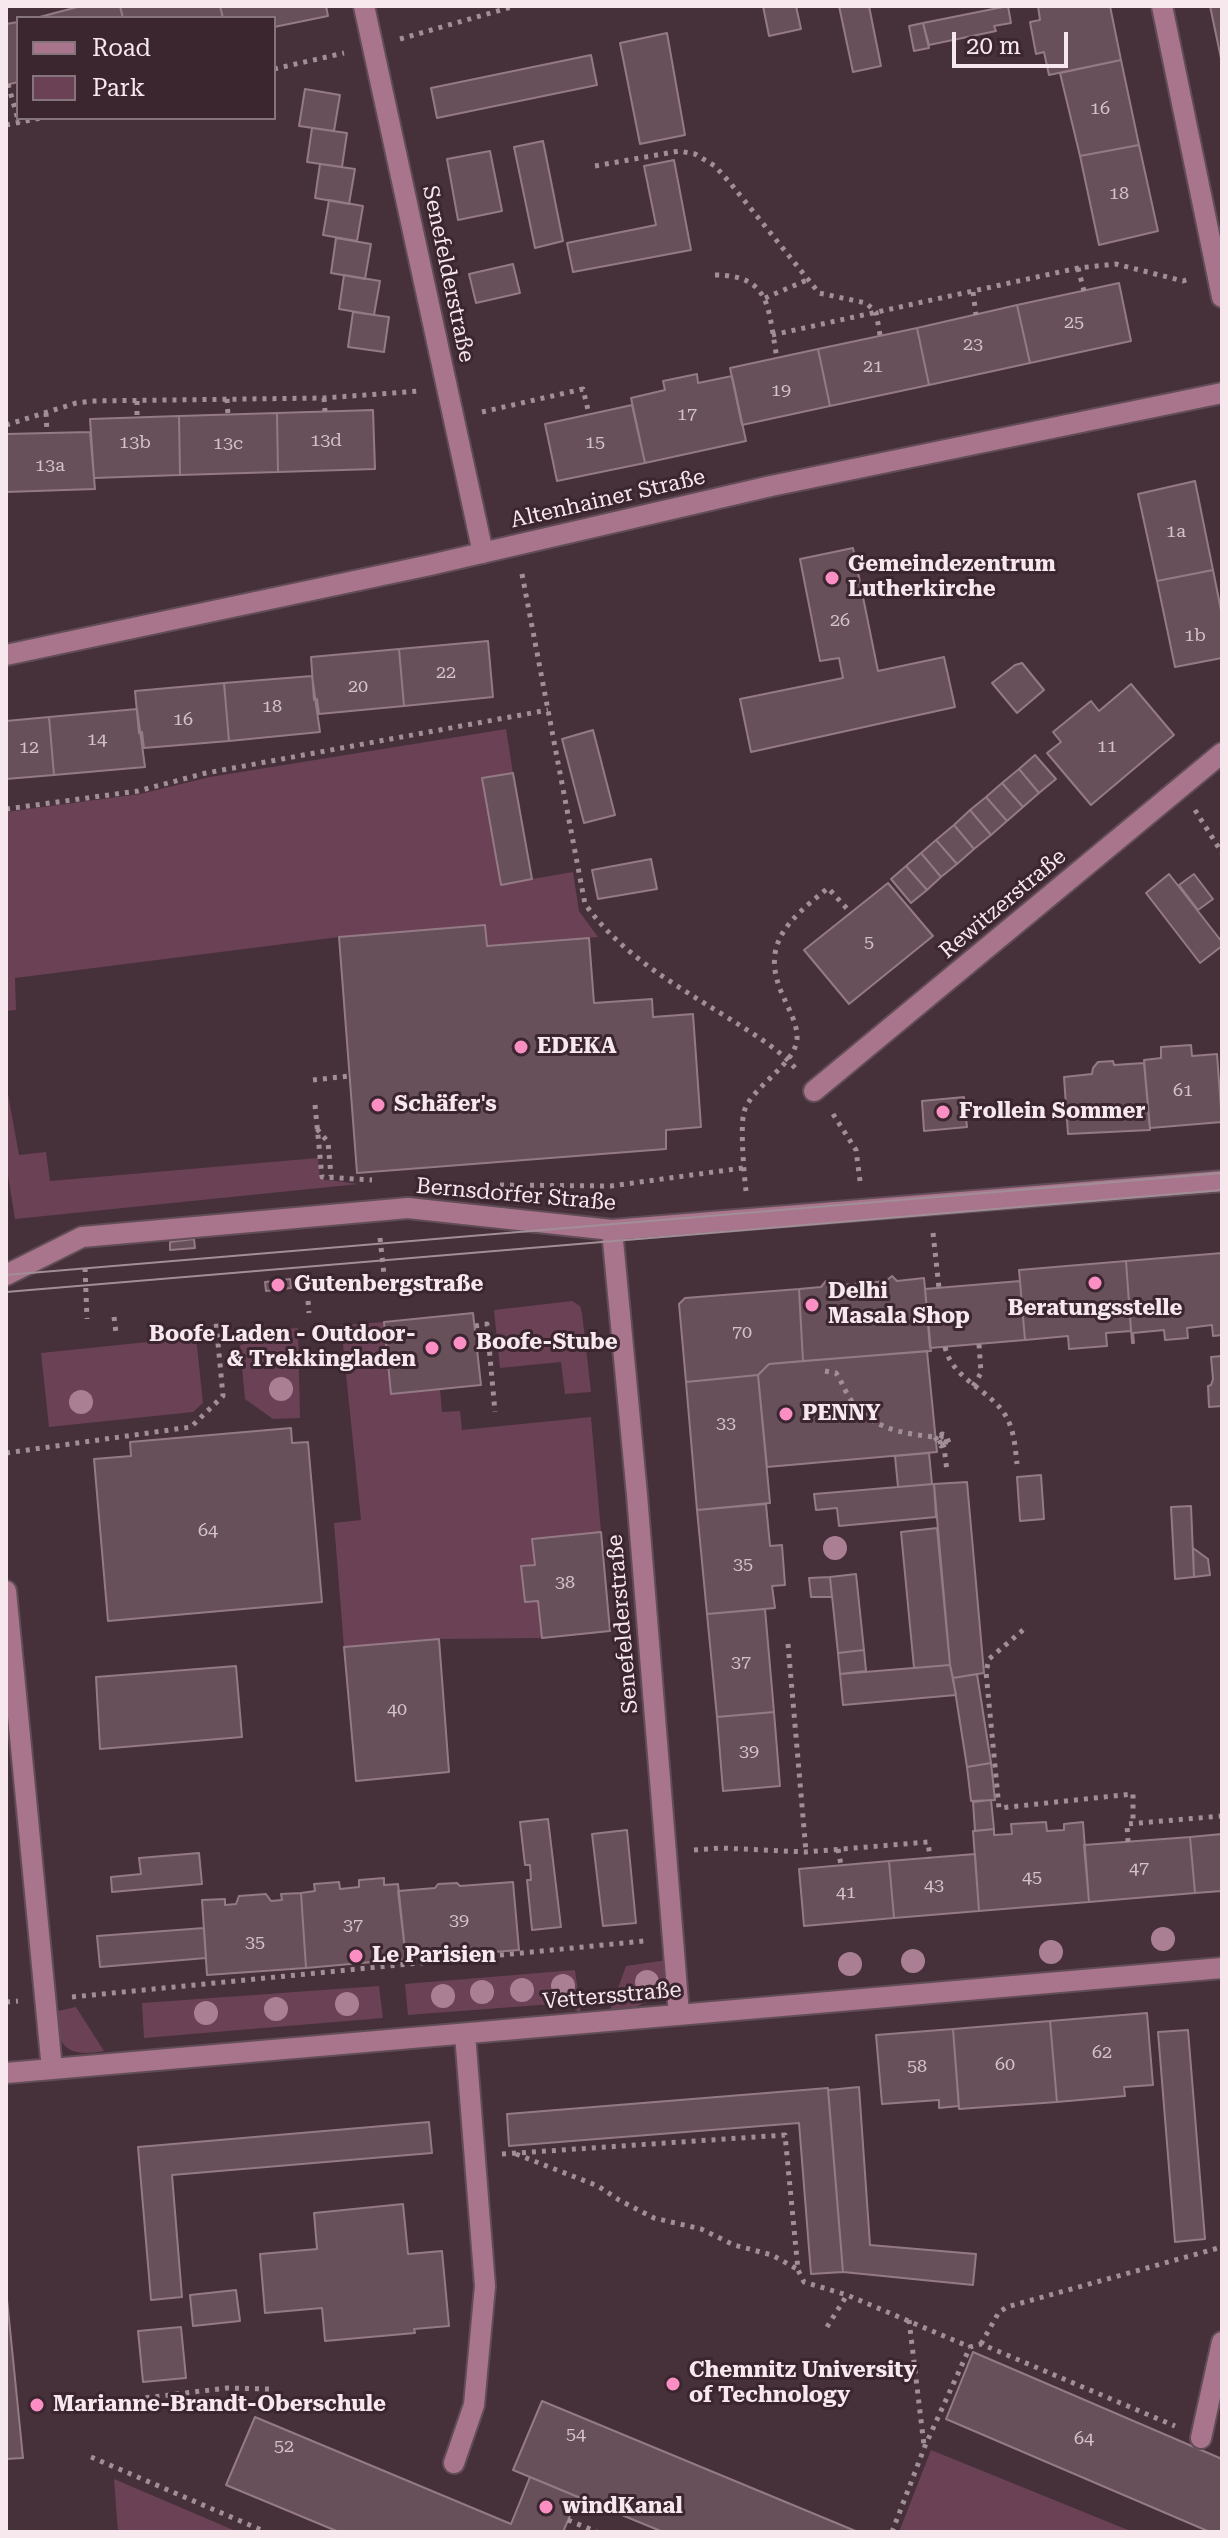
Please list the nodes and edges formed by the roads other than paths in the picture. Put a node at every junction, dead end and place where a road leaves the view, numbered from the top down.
1 (364, 6) edge
2 (1162, 6) edge
3 (1222, 297) edge
4 (1222, 393) edge
5 (483, 553) junction
6 (6, 655) edge
7 (1222, 753) edge
8 (814, 1091) road end
9 (1222, 1181) edge
10 (612, 1230) junction
11 (6, 1275) edge
12 (6, 1591) edge
13 (1222, 1968) edge
14 (679, 2014) junction
15 (465, 2034) junction
16 (52, 2069) junction
17 (6, 2073) edge
18 (1222, 2342) edge
19 (1201, 2438) road end
20 (454, 2463) dead end

1 - 5 street, Senefelderstraße
2 - 3 street
4 - 5 street, Altenhainer Straße
5 - 6 street, Altenhainer Straße
7 - 8 street, Rewitzerstraße
9 - 10 street, Bernsdorfer Straße
10 - 11 street, Bernsdorfer Straße
10 - 14 street, Senefelderstraße
12 - 16 street
13 - 14 street, Vettersstraße
14 - 15 street, Vettersstraße
15 - 16 street, Vettersstraße
15 - 20 street
16 - 17 street, Vettersstraße
18 - 19 street

